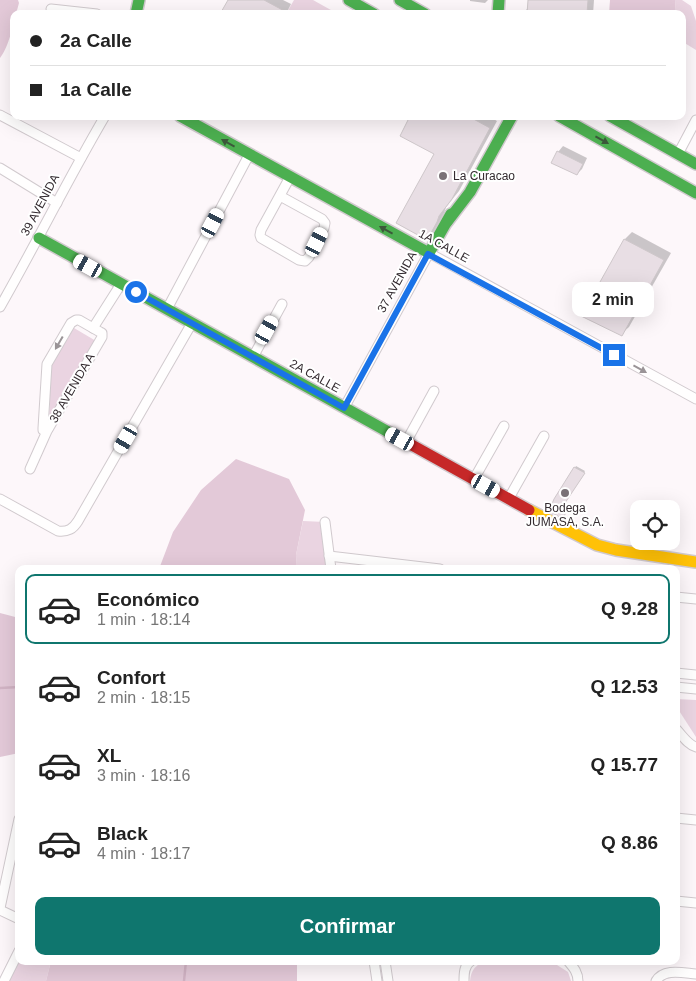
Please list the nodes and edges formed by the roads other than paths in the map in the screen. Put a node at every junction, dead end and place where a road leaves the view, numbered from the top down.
1 (349, 0) edge
2 (400, 0) edge
3 (51, 9) dead end
4 (60, 10) edge
5 (367, 10) edge
6 (418, 10) edge
7 (11, 120) edge
8 (103, 120) edge
9 (187, 120) edge
10 (501, 120) edge
11 (510, 120) edge
12 (566, 120) edge
13 (617, 120) edge
14 (696, 120) edge
15 (678, 154) junction
16 (250, 155) junction
17 (80, 158) junction
18 (696, 164) edge
19 (0, 168) edge
20 (290, 177) junction
21 (685, 187) junction
22 (696, 193) edge
23 (280, 196) junction
24 (56, 203) junction
25 (447, 222) junction
26 (39, 238) junction
27 (428, 254) junction
28 (121, 284) junction
29 (282, 304) dead end
30 (0, 307) edge
31 (167, 309) junction
32 (192, 323) junction
33 (93, 328) junction
34 (253, 357) junction
35 (434, 391) dead end
36 (696, 399) edge
37 (344, 408) junction
38 (504, 426) dead end
39 (46, 431) junction
40 (544, 436) dead end
41 (406, 442) junction
42 (30, 469) dead end
43 (474, 479) junction
44 (508, 498) junction
45 (0, 499) edge
46 (325, 522) dead end
47 (329, 556) junction
48 (696, 562) edge
49 (330, 565) edge
50 (406, 565) edge
51 (680, 597) edge
52 (696, 599) edge
53 (680, 673) edge
54 (696, 675) edge
55 (680, 687) edge
56 (696, 689) edge
57 (680, 733) edge
58 (696, 748) edge
59 (680, 818) edge
60 (696, 820) edge
61 (15, 838) edge
62 (680, 901) edge
63 (696, 903) edge
64 (0, 909) edge
65 (15, 917) edge
66 (15, 958) edge
67 (374, 965) edge
68 (386, 965) edge
69 (467, 965) edge
70 (571, 965) edge
71 (696, 974) edge
72 (3, 980) edge
73 (376, 981) edge
74 (388, 981) edge
75 (464, 981) edge
76 (578, 981) edge
77 (656, 981) edge

1 - 5 main road
2 - 6 main road
3 - 4 street
7 - 17 street
8 - 17 street, 39 AVENIDA
16 -> 9 main road, 1A CALLE
10 - 25 main road, 37 AVENIDA
11 - 25 main road
12 -> 21 main road
13 - 15 main road
14 - 15 street
15 - 18 main road
15 - 21 main road
16 - 20 main road, 1A CALLE
16 - 31 street
17 - 24 street, 39 AVENIDA
19 - 24 street
20 - 23 street
27 -> 20 main road, 1A CALLE
21 - 22 main road
23 - 23 street
24 - 26 street, 39 AVENIDA
25 - 27 main road, 37 AVENIDA
26 - 28 main road, 2A CALLE
26 - 30 street, 39 AVENIDA
27 -> 36 street, 1A CALLE
27 - 37 street, 37 AVENIDA
28 - 31 main road, 2A CALLE
28 - 33 street
29 - 34 street
31 - 32 main road, 2A CALLE
32 - 34 main road, 2A CALLE
32 - 45 street
33 - 39 street, 38 AVENIDA A
33 -> 39 street, 38 AVENIDA A
34 - 37 main road, 2A CALLE
35 - 41 street
37 - 41 main road, 2A CALLE
38 - 43 street
39 - 42 street
40 - 44 street
41 - 43 main road, 2A CALLE
43 - 44 main road, 2A CALLE
44 - 48 main road, 2A CALLE
46 - 47 street
47 - 49 street
47 - 50 street
51 - 52 street
53 - 54 street
55 - 56 street
57 - 58 street
59 - 60 street
61 - 64 street
62 - 63 street
64 - 65 street
66 - 72 street
67 - 73 street
68 - 74 street
69 - 75 street
70 - 76 street
71 - 77 street

